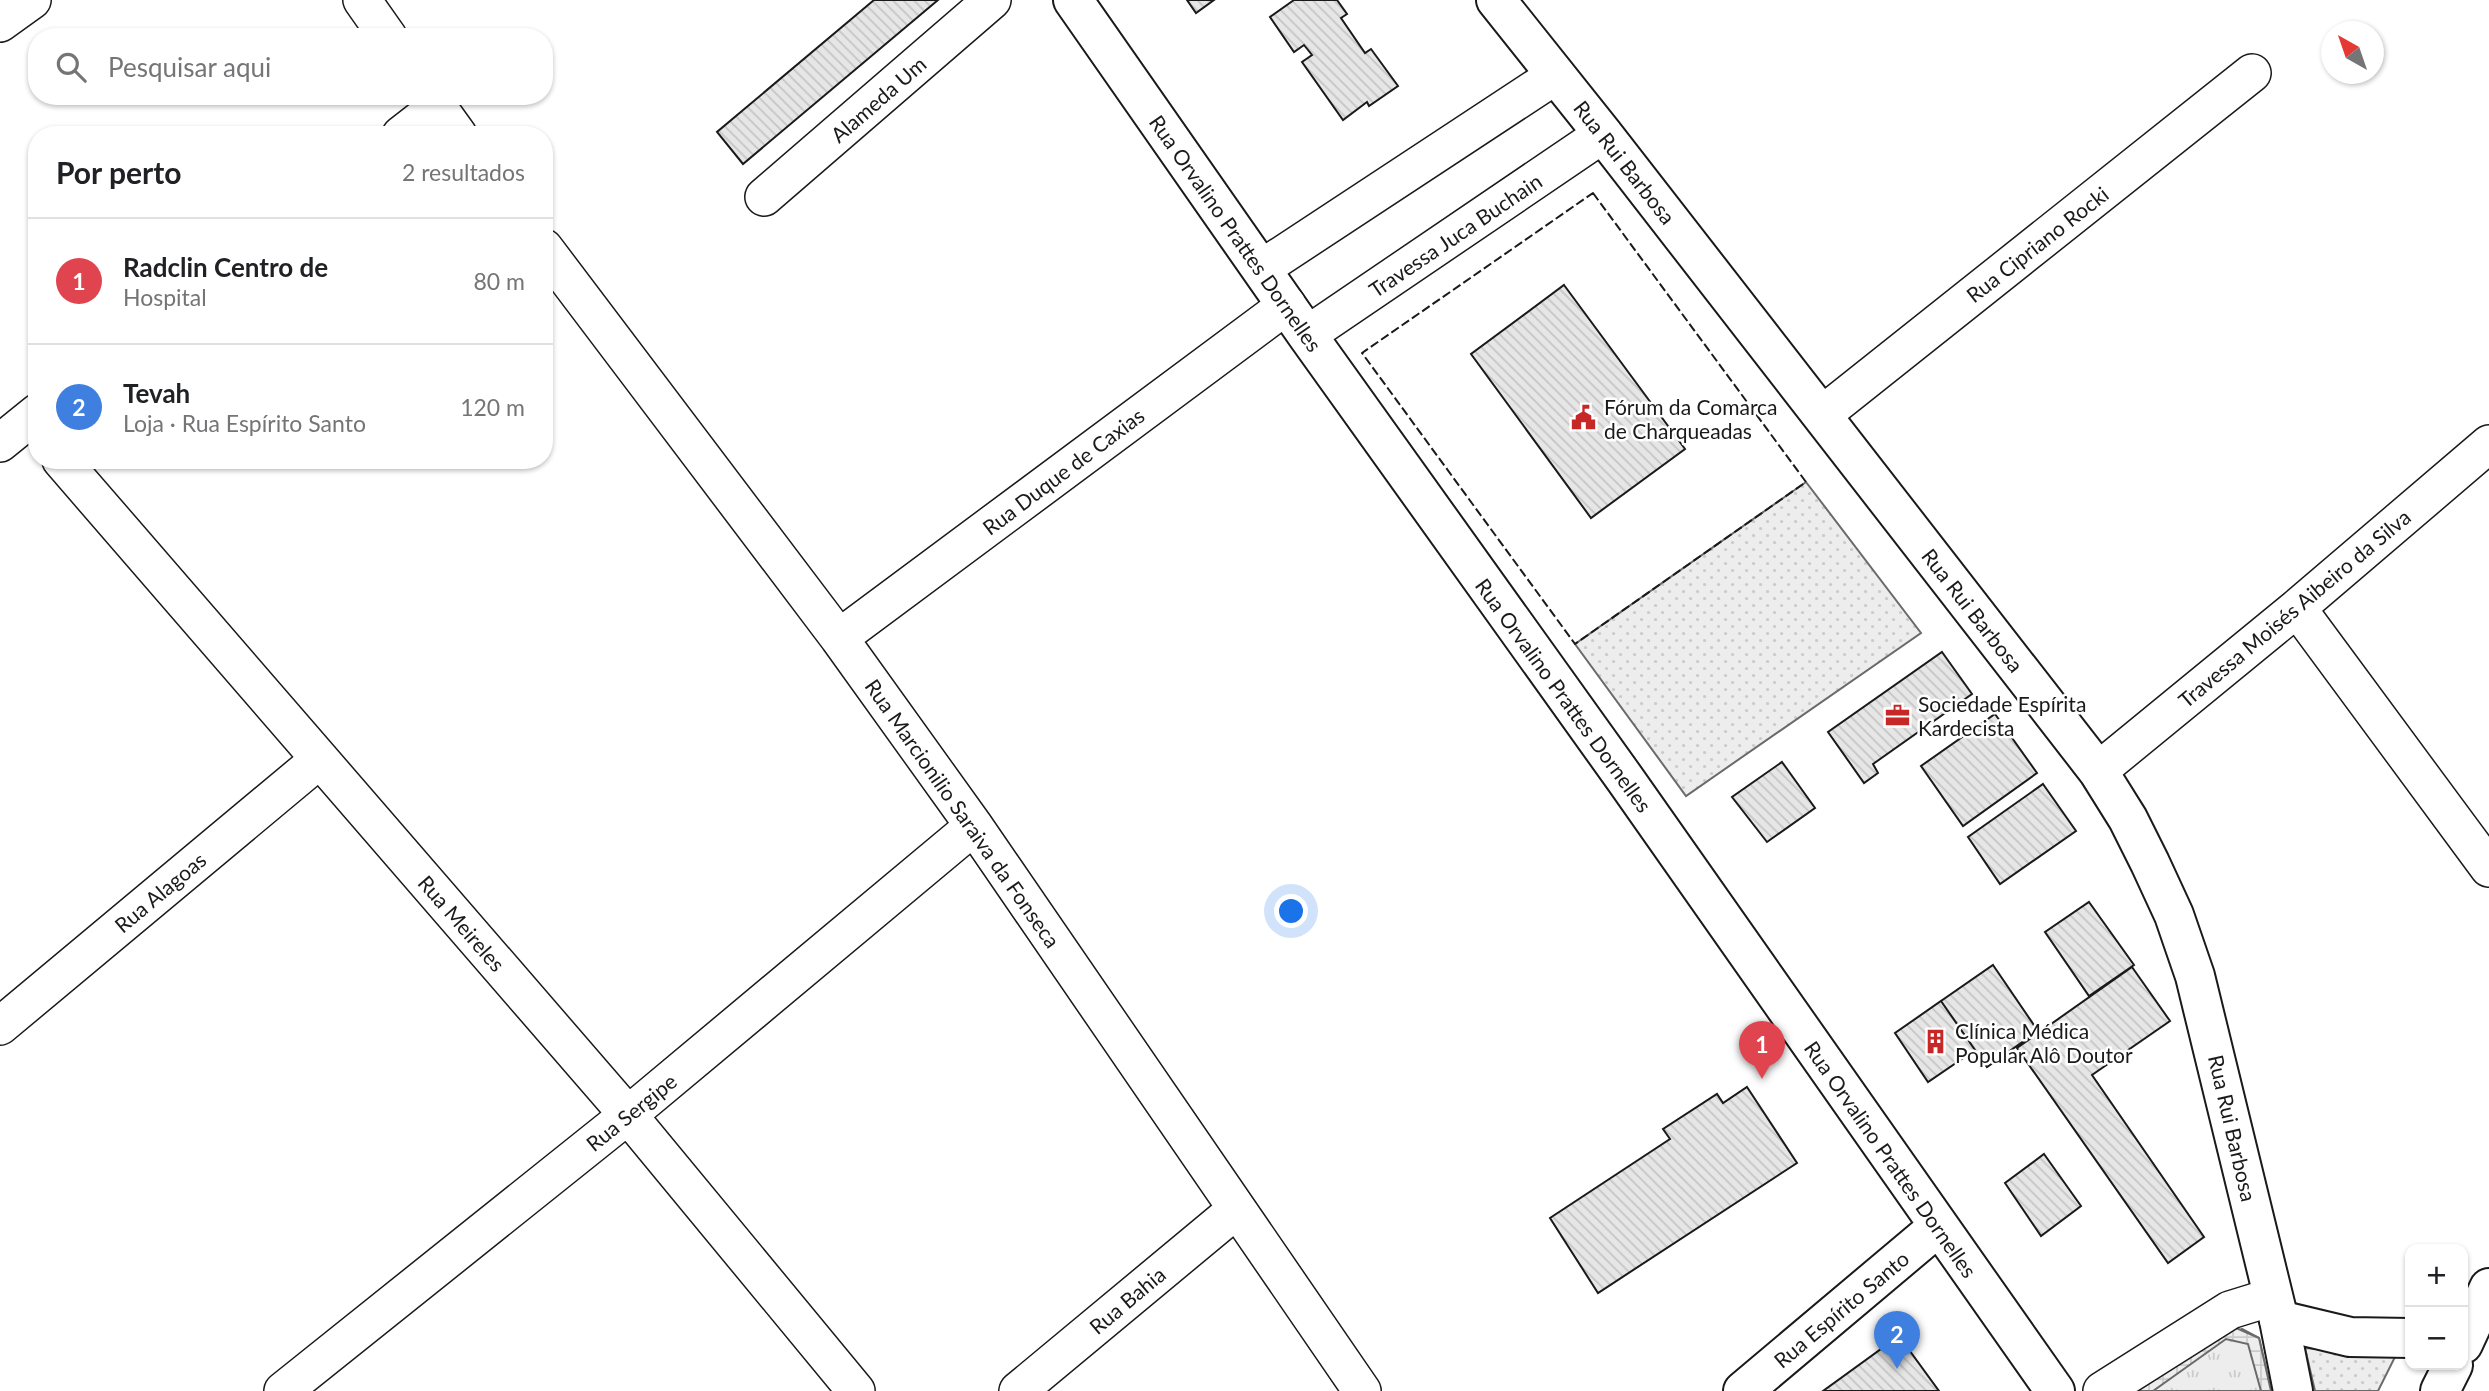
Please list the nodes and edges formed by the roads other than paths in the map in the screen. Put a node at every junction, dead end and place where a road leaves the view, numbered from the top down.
1 (32, 0) edge
2 (362, 0) edge
3 (992, 0) edge
4 (1073, 0) edge
5 (1496, 0) edge
6 (0, 23) edge
7 (382, 28) edge
8 (2252, 73) dead end
9 (1556, 75) junction
10 (442, 113) edge
11 (418, 126) edge
12 (1603, 134) junction
13 (764, 197) dead end
14 (553, 260) edge
15 (1261, 269) junction
16 (1297, 320) junction
17 (1822, 415) junction
18 (2489, 444) edge
19 (69, 469) edge
20 (2297, 608) junction
21 (839, 638) junction
22 (320, 759) junction
23 (2098, 771) junction
24 (974, 826) junction
25 (2489, 868) edge
26 (0, 1026) edge
27 (628, 1115) junction
28 (1237, 1209) junction
29 (1939, 1226) junction
30 (2489, 1288) edge
31 (2275, 1308) junction
32 (2468, 1331) edge
33 (2405, 1338) edge
34 (2450, 1370) edge
35 (283, 1391) edge
36 (856, 1391) edge
37 (1018, 1391) edge
38 (1362, 1391) edge
39 (1743, 1391) edge
40 (2055, 1391) edge
41 (2102, 1391) edge
42 (2293, 1391) edge
43 (2440, 1391) edge

1 - 6 street
2 - 7 street
3 - 13 street, Alameda Um
4 - 15 street, Rua Orvalino Prattes Dornelles
5 - 9 street, Rua Rui Barbosa
8 - 17 street, Rua Cipriano Rocki
9 - 12 street, Rua Rui Barbosa
9 - 15 street
10 - 11 street
12 - 16 street, Travessa Juca Buchain
12 - 17 street, Rua Rui Barbosa
14 - 21 street, Rua Marcionilio Saraiva da Fonseca
15 - 16 street, Rua Orvalino Prattes Dornelles
16 - 21 street, Rua Duque de Caxias
16 - 29 street, Rua Orvalino Prattes Dornelles
17 - 23 street, Rua Rui Barbosa
18 - 20 street, Travessa Moisés Aibeiro da Silva
19 - 22 street, Rua Meireles
20 - 23 street, Travessa Moisés Aibeiro da Silva
20 - 25 street
21 - 24 street, Rua Marcionilio Saraiva da Fonseca
22 - 26 street, Rua Alagoas
22 - 27 street, Rua Meireles
23 - 31 street, Rua Rui Barbosa
24 - 27 street, Rua Sergipe
24 - 28 street, Rua Marcionilio Saraiva da Fonseca
27 - 35 street, Rua Sergipe
27 - 36 street, Rua Meireles
28 - 37 street, Rua Bahia
28 - 38 street, Rua Marcionilio Saraiva da Fonseca
29 - 39 street, Rua Espírito Santo
29 - 40 street, Rua Orvalino Prattes Dornelles
30 - 32 street
31 - 33 street
31 - 41 street
31 - 42 street, Rua Rui Barbosa
34 - 43 street

